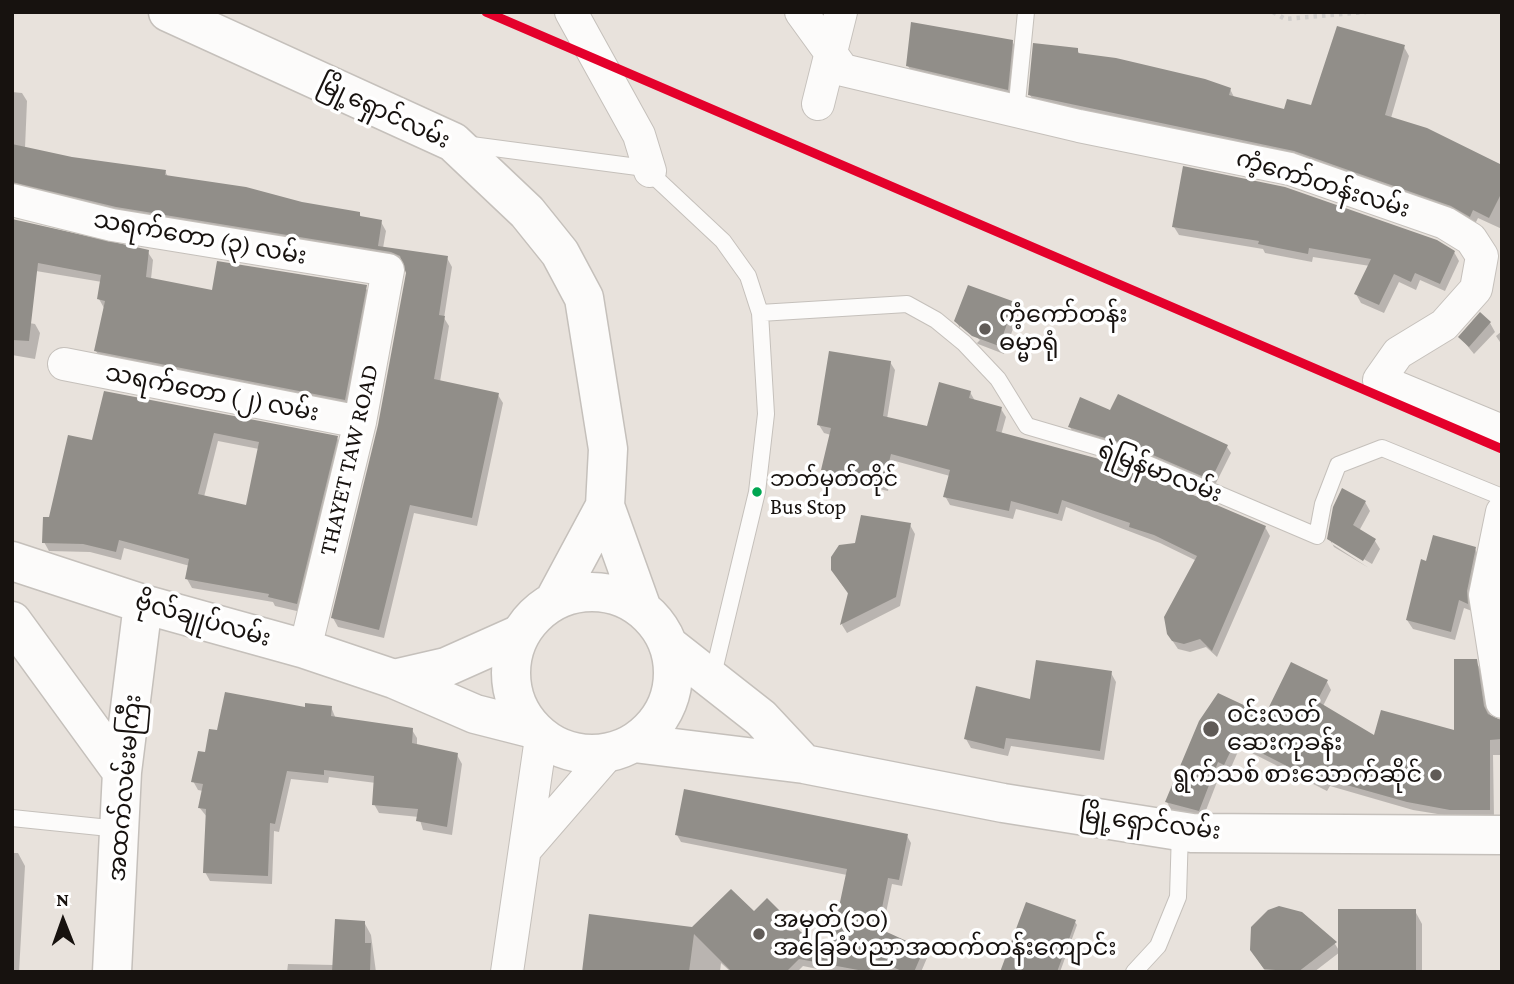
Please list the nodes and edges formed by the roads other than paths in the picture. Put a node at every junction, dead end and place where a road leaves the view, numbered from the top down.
1 (168, 12) edge
2 (571, 12) edge
3 (802, 12) edge
4 (841, 12) edge
5 (1026, 12) edge
6 (830, 52) junction
7 (818, 104) dead end
8 (1016, 112) junction
9 (453, 142) junction
10 (650, 171) junction
11 (12, 200) edge
12 (388, 270) joint
13 (760, 313) junction
14 (64, 364) dead end
15 (360, 422) junction
16 (1502, 430) edge
17 (1502, 497) edge
18 (605, 506) junction
19 (1502, 512) edge
20 (12, 561) edge
21 (554, 601) junction
22 (143, 604) junction
23 (642, 609) junction
24 (12, 621) edge
25 (520, 634) junction
26 (668, 645) junction
27 (305, 649) junction
28 (394, 679) junction
29 (712, 679) junction
30 (1502, 702) edge
31 (536, 733) junction
32 (622, 748) junction
33 (804, 764) junction
34 (122, 772) junction
35 (12, 818) edge
36 (119, 829) junction
37 (1180, 831) junction
38 (1502, 835) edge
39 (525, 850) junction
40 (112, 972) edge
41 (508, 972) edge
42 (1135, 972) edge

1 - 9 main road, မြို့ရှောင်လမ်း
2 - 10 street
3 - 6 street, ကံ့ကော်တန်းလမ်း
4 - 6 street
5 - 8 lane
6 - 7 street
6 - 8 street, ကံ့ကော်တန်းလမ်း
8 - 16 street, ကံ့ကော်တန်းလမ်း
9 - 10 lane
9 - 18 main road, မြို့ရှောင်လမ်း
10 - 13 lane
11 - 12 street, သရက်တော (၃) လမ်း
12 - 15 street, THAYET TAW ROAD
13 - 17 lane, ရဲမြန်မာလမ်း
13 - 29 lane
14 - 15 street, သရက်တော (၂) လမ်း
15 - 27 street, THAYET TAW ROAD
18 - 21 main road, မြို့ရှောင်လမ်း
18 - 23 main road, မြို့ရှောင်လမ်း
19 - 30 street
20 - 22 main road, ဗိုလ်ချုပ်လမ်း
21 - 23 main road
21 - 25 main road
22 - 27 main road, ဗိုလ်ချုပ်လမ်း
22 - 34 main road, အထက်လမ်းမကြီး
23 - 26 main road
24 - 34 main road
25 - 28 main road
25 - 31 main road
26 - 29 main road
26 - 32 main road
27 - 28 main road, ဗိုလ်ချုပ်လမ်း
28 - 31 main road, ဗိုလ်ချုပ်လမ်း
29 - 33 main road
31 - 32 main road
31 - 39 street
32 - 33 main road, မြို့ရှောင်လမ်း
32 - 39 street
33 - 37 main road, မြို့ရှောင်လမ်း
34 - 36 main road, အထက်လမ်းမကြီး
35 - 36 lane
36 - 40 main road, အထက်လမ်းမကြီး
37 - 38 main road, မြို့ရှောင်လမ်း
37 - 42 lane
39 - 41 street

